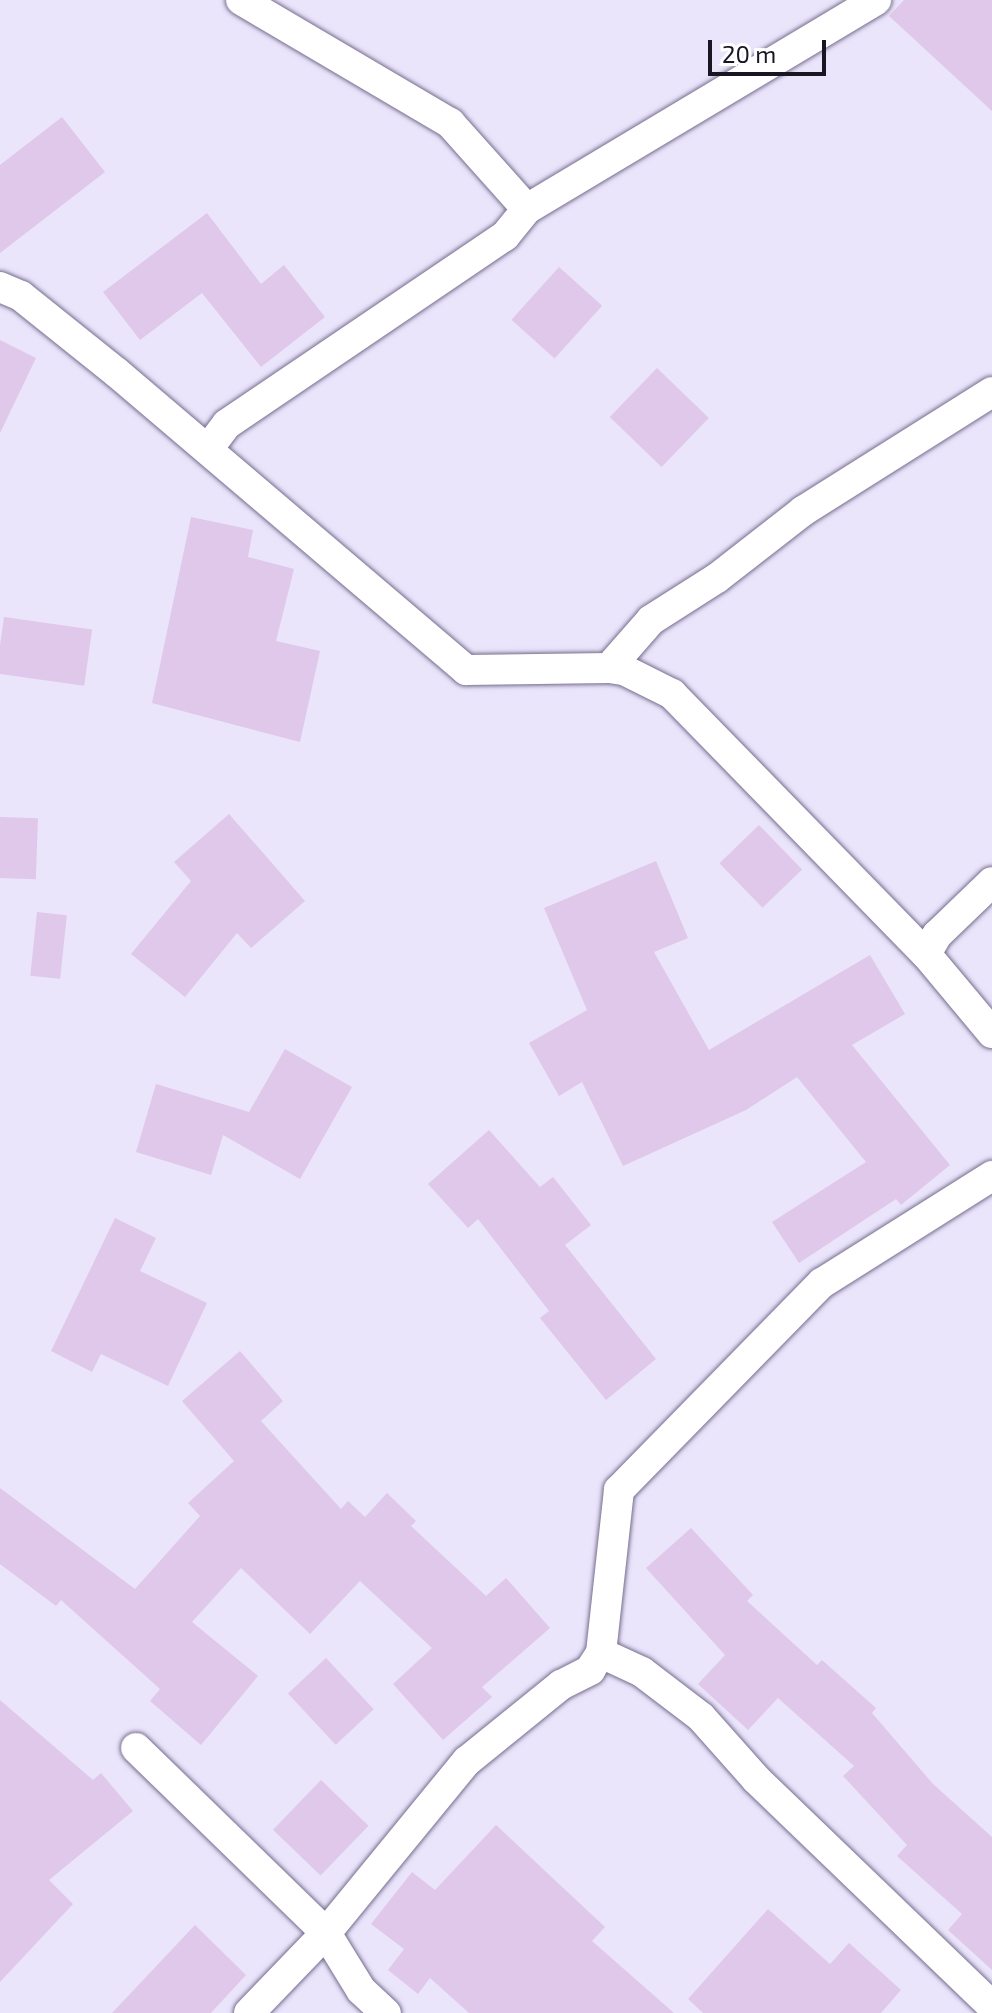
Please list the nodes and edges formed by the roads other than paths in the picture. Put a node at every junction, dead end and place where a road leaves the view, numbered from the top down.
1 (241, 0) edge
2 (876, 0) edge
3 (527, 209) junction
4 (0, 287) edge
5 (992, 392) edge
6 (208, 449) junction
7 (609, 668) junction
8 (992, 882) edge
9 (926, 954) junction
10 (992, 1033) edge
11 (992, 1176) edge
12 (601, 1653) junction
13 (136, 1748) dead end
14 (326, 1933) junction
15 (992, 2006) edge
16 (249, 2013) edge
17 (386, 2013) edge

1 - 3 street
2 - 3 street
3 - 6 street
4 - 6 street
5 - 7 street
6 - 7 street
7 - 9 street
8 - 9 street
9 - 10 street
11 - 12 street
12 - 14 street
12 - 15 street
13 - 14 street
14 - 16 street
14 - 17 street

